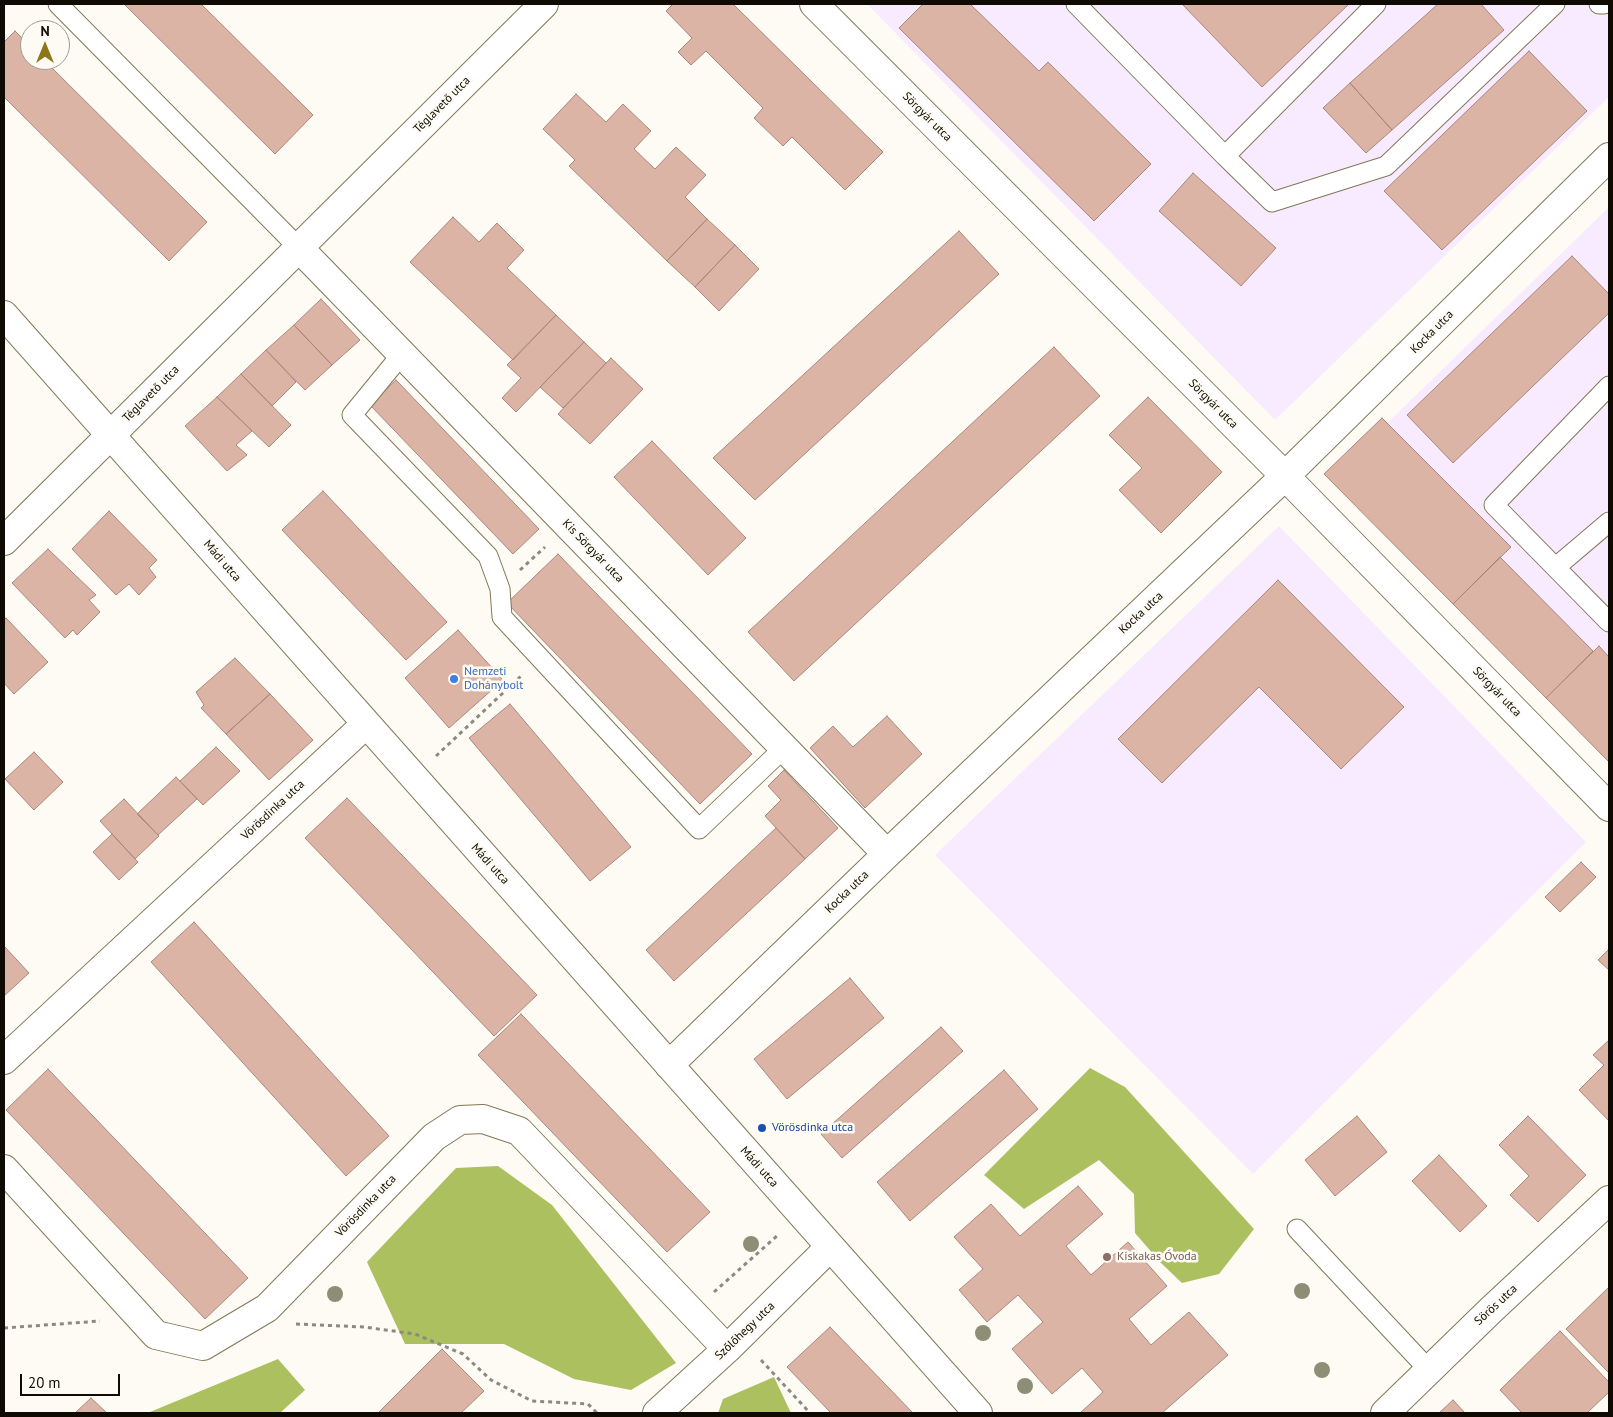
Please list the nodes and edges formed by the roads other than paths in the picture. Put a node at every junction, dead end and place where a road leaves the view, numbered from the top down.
1 (58, 4) edge
2 (544, 4) edge
3 (814, 4) edge
4 (1076, 4) edge
5 (1376, 4) edge
6 (1555, 4) edge
7 (1599, 4) edge
8 (1604, 4) edge
9 (1226, 156) junction
10 (1609, 157) edge
11 (299, 248) junction
12 (4, 315) edge
13 (402, 354) junction
14 (1609, 386) edge
15 (111, 435) junction
16 (1285, 476) junction
17 (1609, 522) edge
18 (4, 541) edge
19 (1556, 567) junction
20 (1609, 622) edge
21 (366, 724) junction
22 (784, 748) junction
23 (1609, 807) edge
24 (887, 854) junction
25 (4, 1060) edge
26 (669, 1065) junction
27 (4, 1169) edge
28 (1609, 1200) edge
29 (1296, 1229) dead end
30 (830, 1247) junction
31 (726, 1350) junction
32 (1429, 1370) junction
33 (657, 1413) edge
34 (978, 1413) edge
35 (1385, 1413) edge

1 - 11 lane
2 - 11 street, Téglavető utca
3 - 16 street, Sörgyár utca
4 - 9 lane
5 - 9 lane
6 - 9 lane
7 - 8 lane
10 - 16 street, Kocka utca
11 - 13 street, Kis Sörgyár utca
11 - 15 street, Téglavető utca
12 - 15 street, Mádi utca
13 - 22 street, Kis Sörgyár utca
13 - 22 lane
14 - 19 lane
15 - 18 street, Téglavető utca
15 - 21 street, Mádi utca
16 - 23 street, Sörgyár utca
16 - 24 street, Kocka utca
17 - 19 lane
19 - 20 lane
21 - 25 street, Vörösdinka utca
21 - 26 street, Mádi utca
22 - 24 street, Kis Sörgyár utca
24 - 26 street, Kocka utca
26 - 30 street, Mádi utca
27 - 31 street, Vörösdinka utca
28 - 32 street, Sörös utca
29 - 32 lane
30 - 31 street, Szőlőhegy utca
30 - 34 street, Mádi utca
31 - 33 street, Szőlőhegy utca
32 - 35 street, Sörös utca

